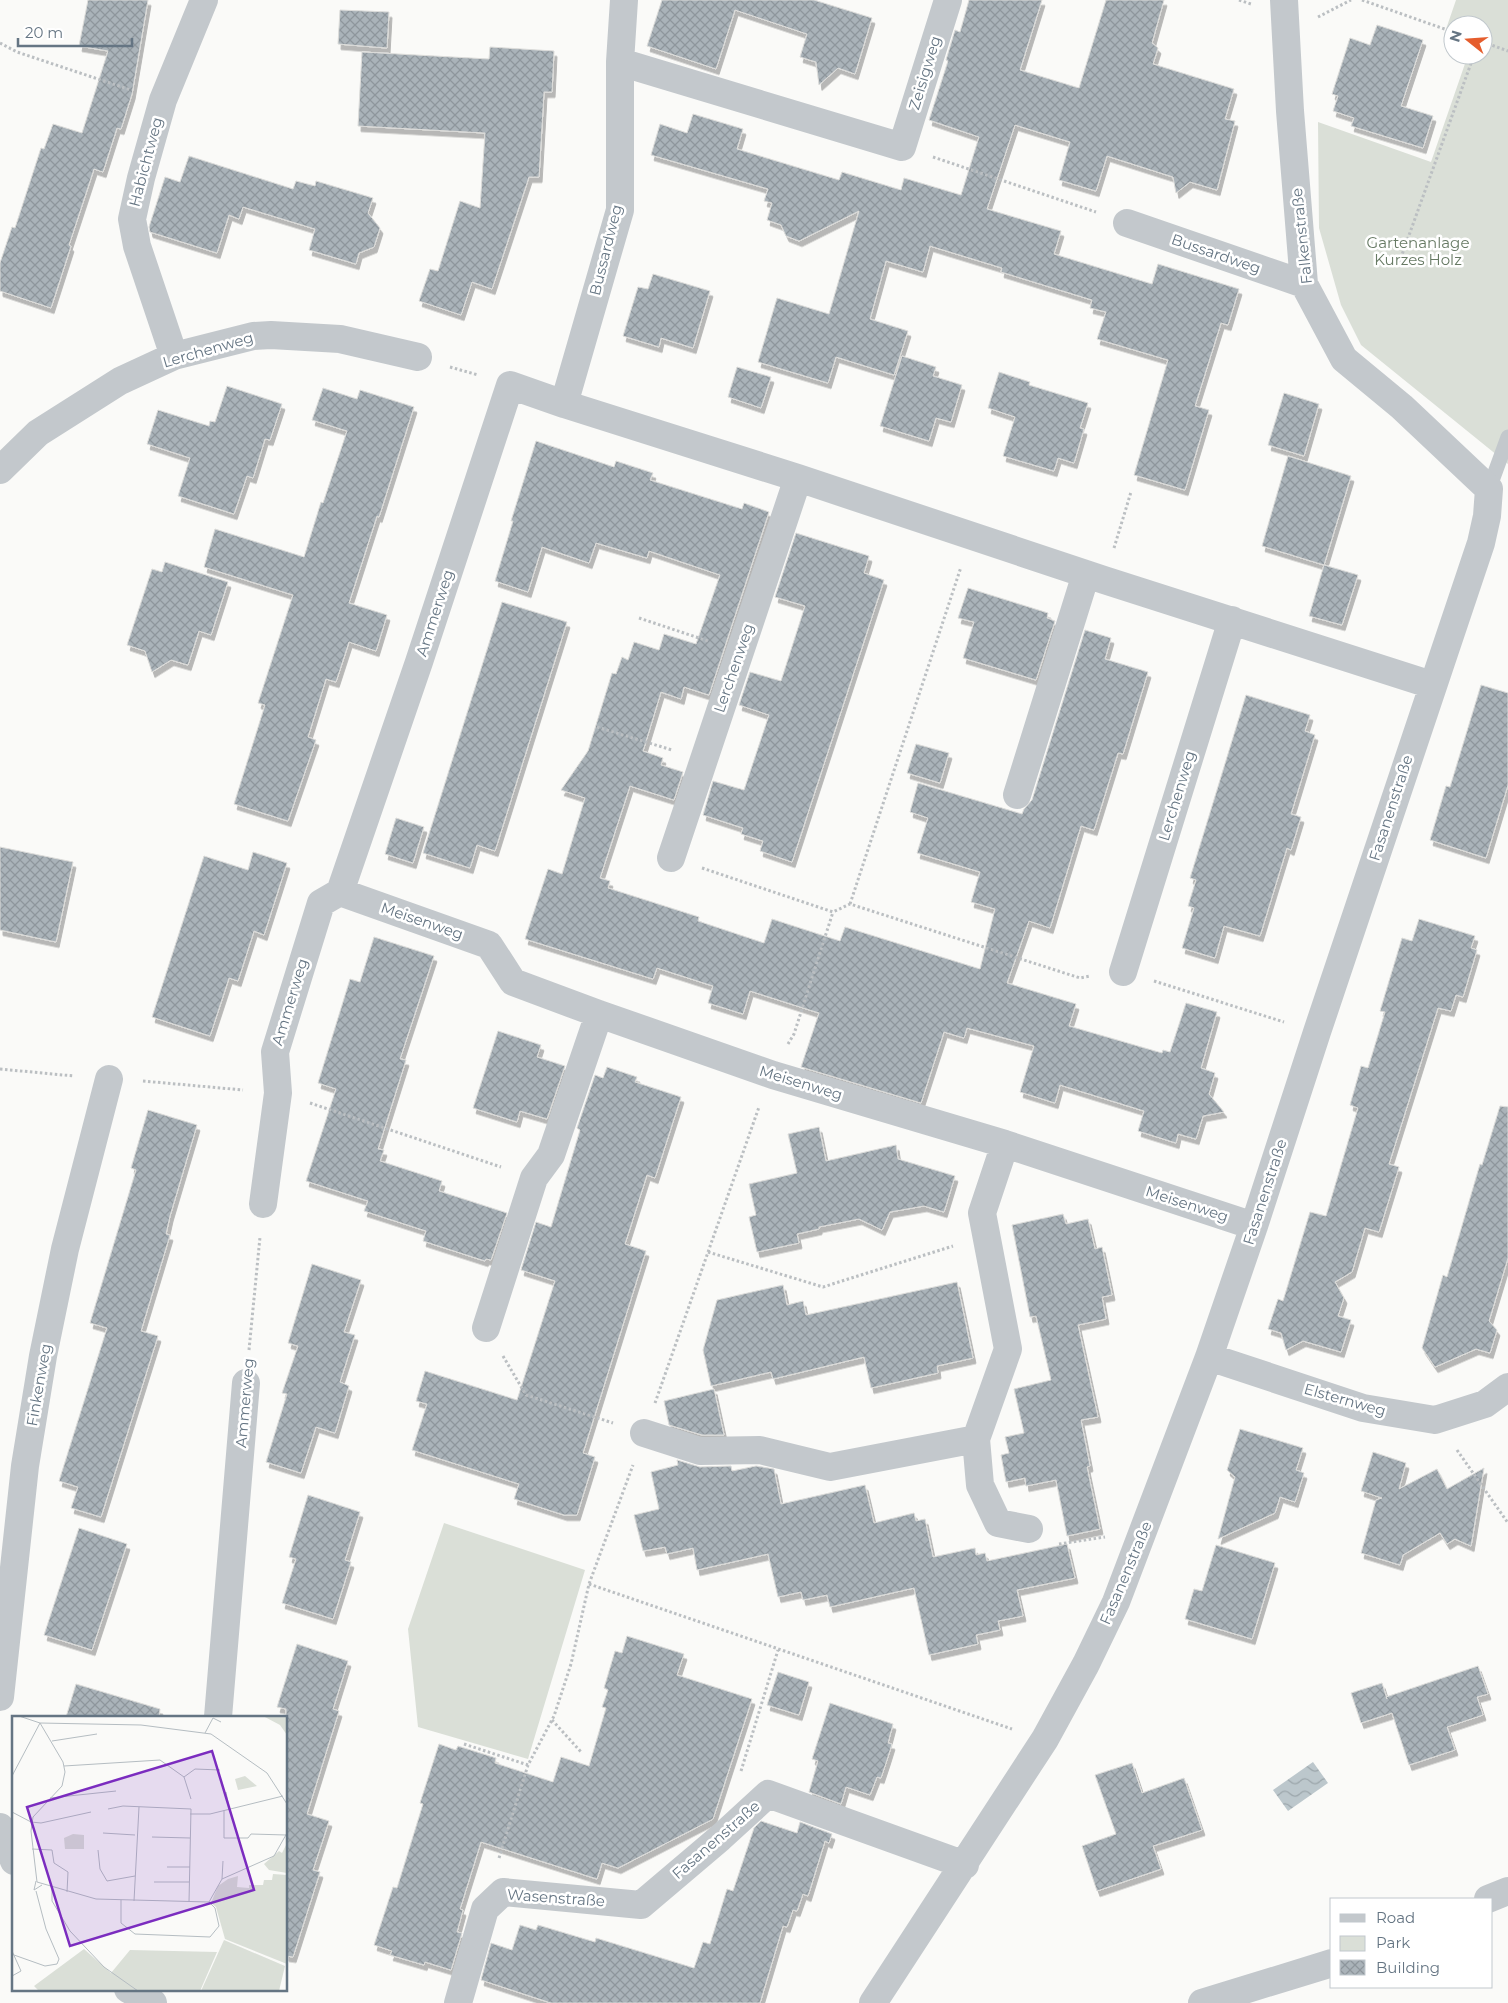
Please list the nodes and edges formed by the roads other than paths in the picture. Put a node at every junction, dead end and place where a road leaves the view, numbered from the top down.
1 (204, 0) edge
2 (624, 0) edge
3 (948, 0) edge
4 (1284, 0) edge
5 (620, 62) junction
6 (1127, 223) road end
7 (1304, 284) junction
8 (174, 356) junction
9 (418, 358) road end
10 (564, 404) junction
11 (1508, 436) edge
12 (0, 470) edge
13 (798, 478) junction
14 (1499, 484) edge
15 (1095, 576) junction
16 (1232, 620) junction
17 (1432, 685) junction
18 (1017, 795) dead end
19 (671, 858) road end
20 (340, 892) junction
21 (1123, 972) road end
22 (600, 1014) junction
23 (109, 1079) dead end
24 (1005, 1144) junction
25 (263, 1204) road end
26 (1254, 1226) junction
27 (486, 1328) road end
28 (1209, 1356) junction
29 (246, 1383) road end
30 (1508, 1387) edge
31 (644, 1433) road end
32 (976, 1439) junction
33 (1030, 1529) road end
34 (0, 1697) edge
35 (218, 1716) edge
36 (0, 1827) edge
37 (12, 1856) edge
38 (965, 1864) junction
39 (1508, 1891) edge
40 (1490, 1898) edge
41 (641, 1904) joint
42 (1330, 1963) edge
43 (130, 1990) edge
44 (170, 1990) edge
45 (153, 2003) edge
46 (164, 2003) edge
47 (458, 2003) edge
48 (874, 2003) edge
49 (1202, 2003) edge

1 - 8 street, Habichtweg
2 - 5 street, Bussardweg
3 - 5 street, Zeisigweg
4 - 7 street, Falkenstraße
5 - 10 street, Bussardweg
6 - 7 street, Bussardweg
7 - 14 street, Falkenstraße
8 - 9 street, Lerchenweg
8 - 12 street, Lerchenweg
10 - 13 street
10 - 20 street, Ammerweg
11 - 14 lane
13 - 15 street
13 - 19 street, Lerchenweg
14 - 17 street, Fasanenstraße
15 - 16 street
15 - 18 street
16 - 17 street
16 - 21 street, Lerchenweg
17 - 26 street, Fasanenstraße
20 - 22 street, Meisenweg
20 - 25 street, Ammerweg
22 - 24 street, Meisenweg
22 - 27 street
23 - 34 street, Finkenweg
24 - 26 street, Meisenweg
24 - 32 street
26 - 28 street, Fasanenstraße
28 - 30 street, Elsternweg
28 - 38 street, Fasanenstraße
29 - 35 street, Ammerweg
31 - 32 street
32 - 33 street
36 - 37 street
38 - 41 street, Fasanenstraße
38 - 48 street, Fasanenstraße
39 - 40 street
41 - 47 street, Wasenstraße
42 - 49 street
43 - 45 street
44 - 46 street

